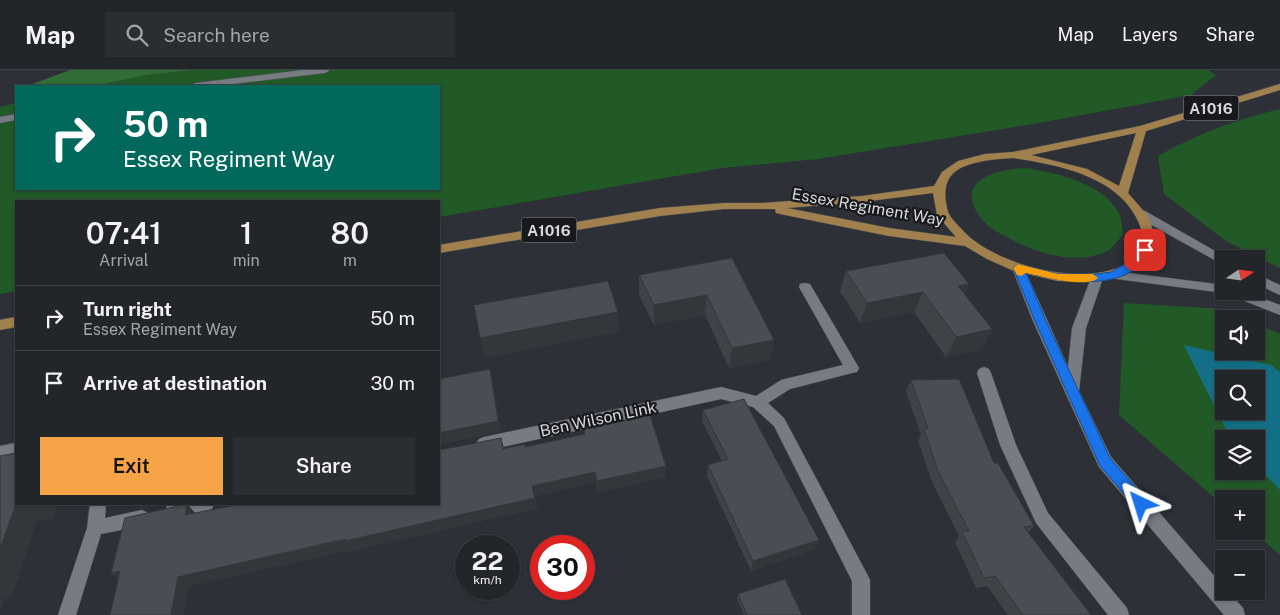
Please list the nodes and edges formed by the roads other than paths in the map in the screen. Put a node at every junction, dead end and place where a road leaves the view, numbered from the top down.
1 (324, 70) edge
2 (203, 85) edge
3 (1280, 87) edge
4 (15, 117) edge
5 (0, 120) edge
6 (1142, 129) junction
7 (1013, 155) junction
8 (938, 189) junction
9 (1122, 194) junction
10 (762, 206) junction
11 (1141, 214) junction
12 (968, 242) junction
13 (440, 249) edge
14 (1215, 255) edge
15 (1018, 268) junction
16 (1113, 275) junction
17 (1097, 278) junction
18 (1265, 283) edge
19 (805, 286) dead end
20 (1215, 288) edge
21 (1280, 291) edge
22 (1254, 300) edge
23 (1280, 310) edge
24 (15, 322) edge
25 (0, 325) edge
26 (984, 373) dead end
27 (1073, 389) junction
28 (758, 402) junction
29 (468, 448) edge
30 (15, 450) edge
31 (0, 453) edge
32 (98, 505) edge
33 (201, 505) edge
34 (94, 528) junction
35 (68, 615) edge
36 (860, 615) edge
37 (1120, 615) edge
38 (1236, 615) edge

1 - 2 street
3 - 6 main road, Essex Regiment Way / A1016
4 - 5 street
6 - 7 main road, Essex Regiment Way / A1016
6 - 9 main road
7 - 8 main road, Essex Regiment Way / A1016
7 - 9 main road, Essex Regiment Way / A1016
8 - 10 main road, Essex Regiment Way / A1016
8 - 12 main road, Essex Regiment Way / A1016
9 - 11 main road, Essex Regiment Way / A1016
10 - 12 main road, Essex Regiment Way / A1016
10 - 13 main road, Essex Regiment Way / A1016
11 - 14 street
11 - 16 main road, Essex Regiment Way / A1016
12 - 15 main road, Essex Regiment Way / A1016
15 - 17 main road, Essex Regiment Way / A1016
15 - 27 street
16 - 17 main road, Essex Regiment Way / A1016
16 - 20 street
17 - 27 street
18 - 21 street
19 - 28 street
22 - 23 street
24 - 25 main road
26 - 37 street
27 - 38 street
28 - 29 street, Ben Wilson Link
28 - 36 street
30 - 31 street
32 - 34 street
33 - 34 street
34 - 35 street

